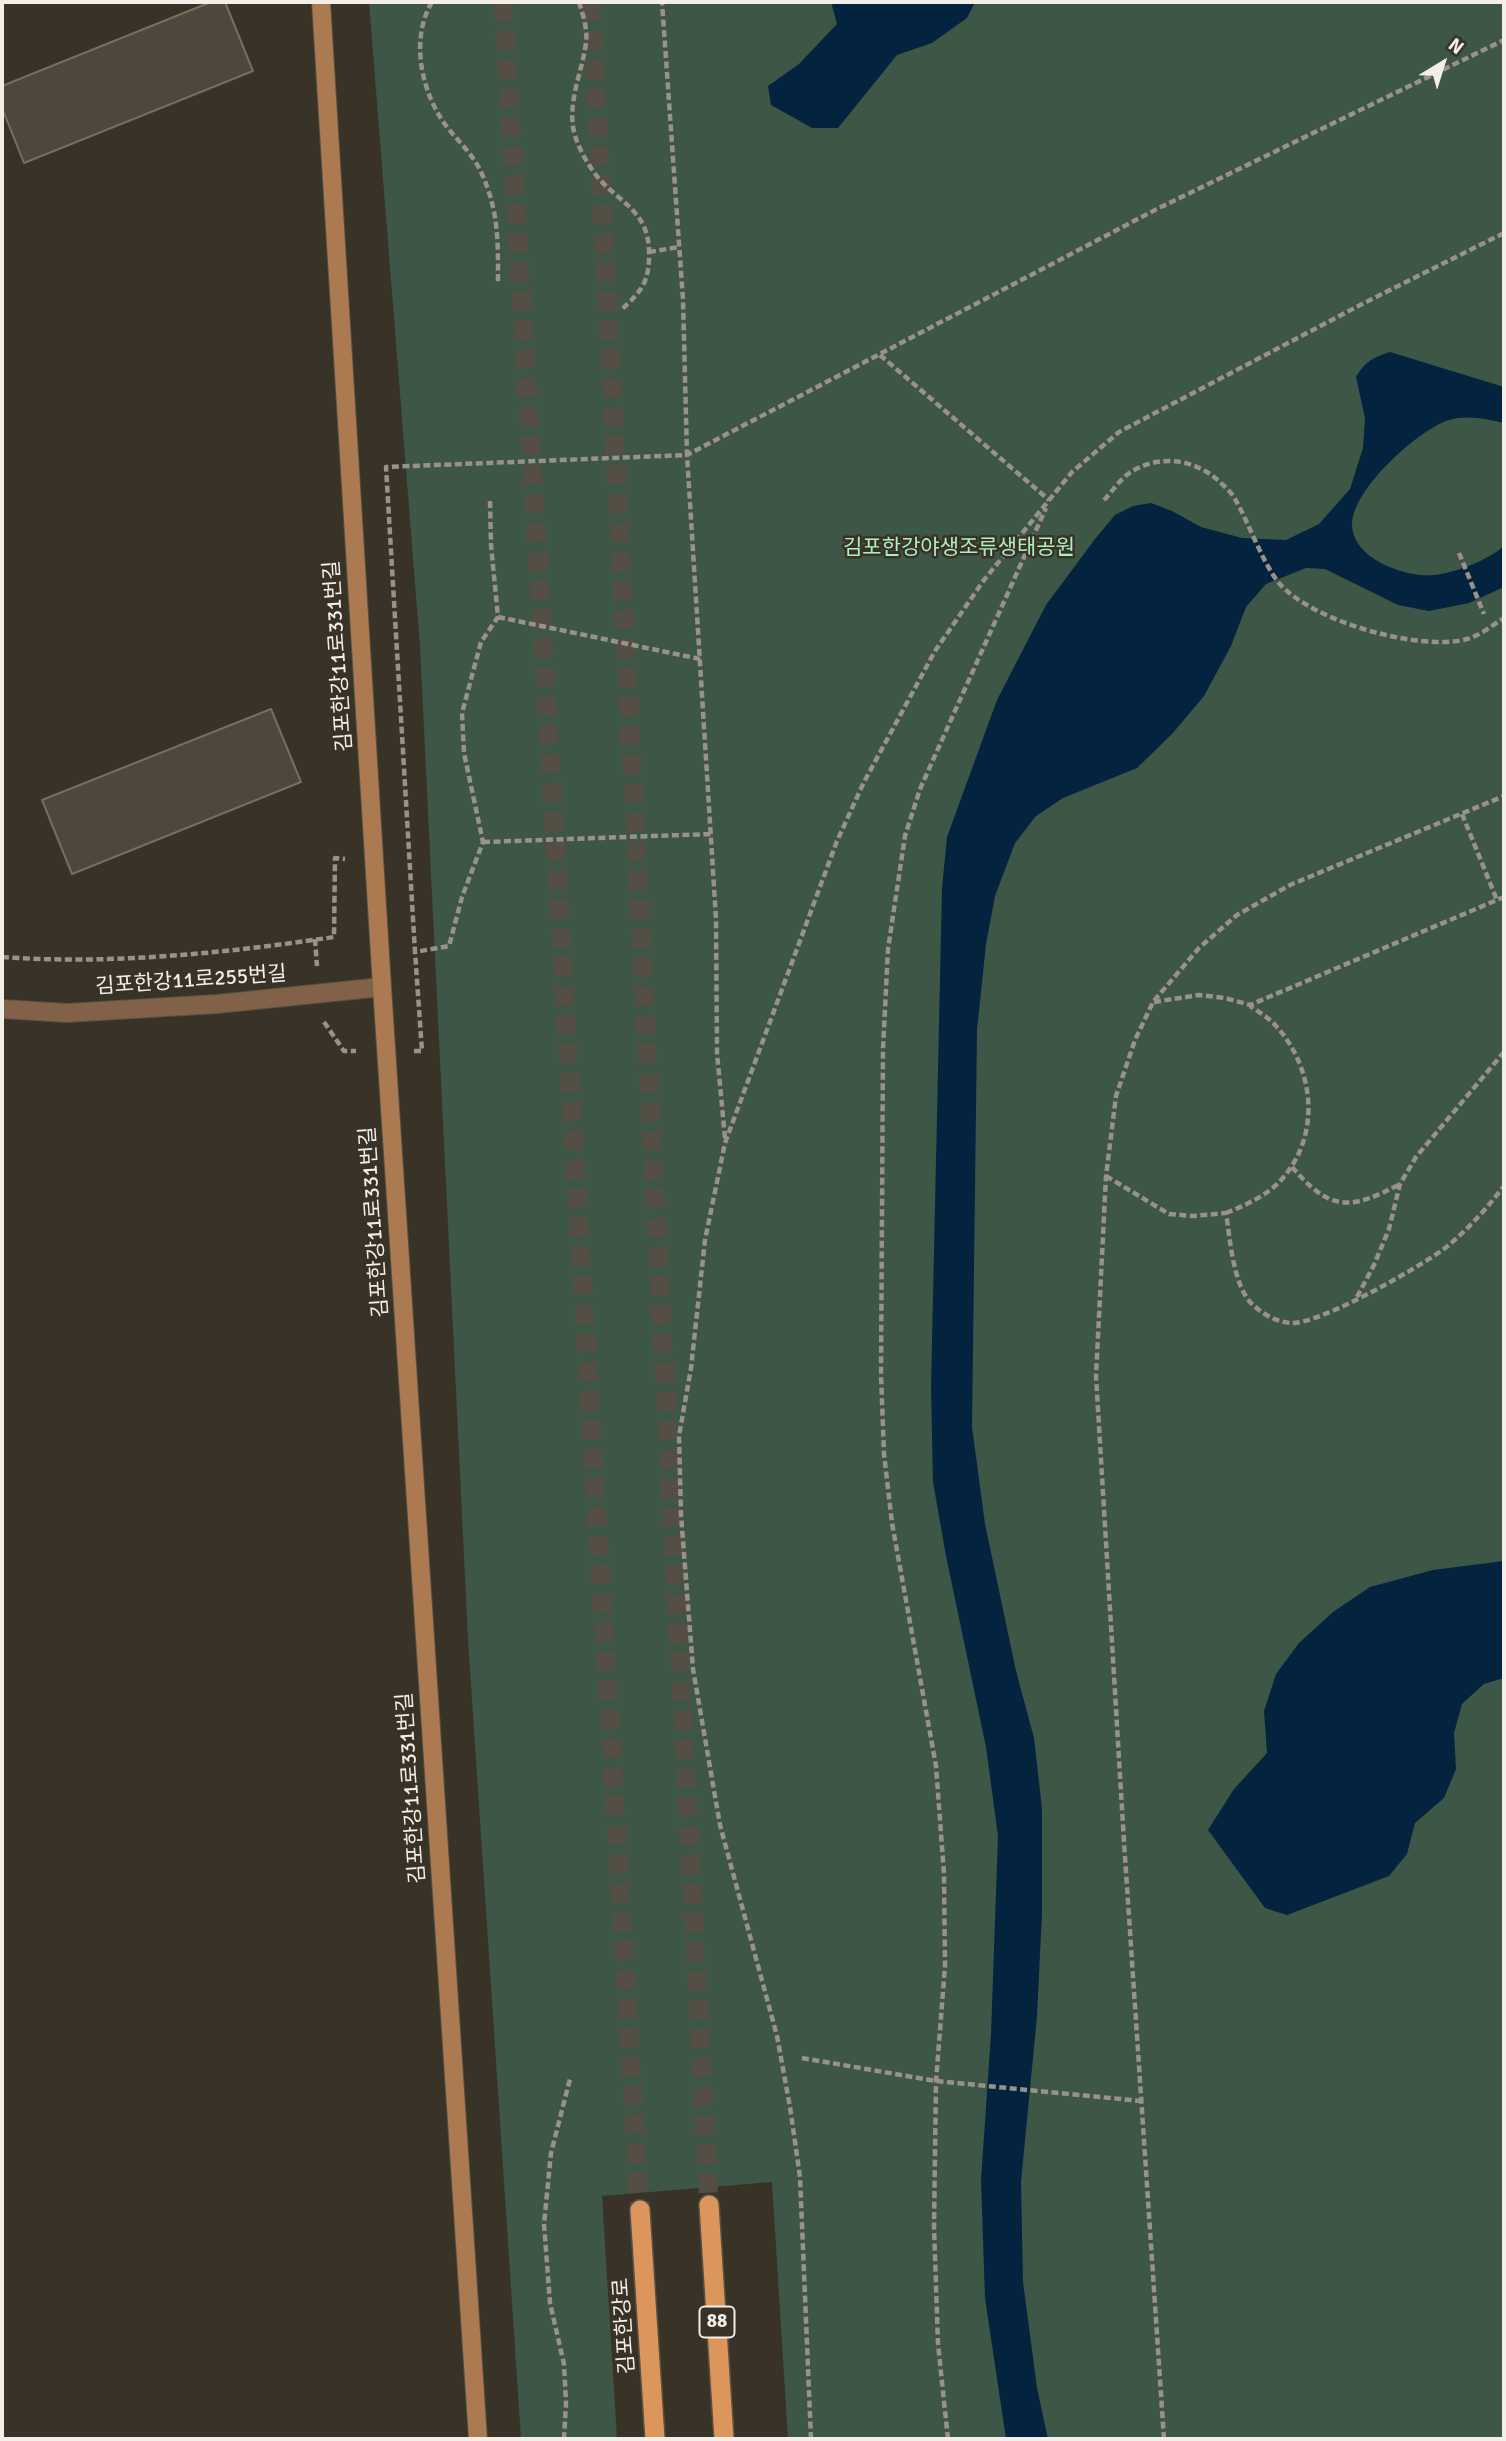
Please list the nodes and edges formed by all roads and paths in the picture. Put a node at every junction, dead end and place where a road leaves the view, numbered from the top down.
1 (321, 2) edge
2 (432, 2) edge
3 (579, 2) edge
4 (662, 2) edge
5 (1504, 40) edge
6 (1504, 233) edge
7 (679, 247) junction
8 (649, 252) junction
9 (498, 283) dead end
10 (621, 310) dead end
11 (880, 355) junction
12 (687, 455) junction
13 (1049, 500) junction
14 (1104, 500) dead end
15 (490, 501) dead end
16 (1459, 553) dead end
17 (1484, 614) dead end
18 (498, 617) junction
19 (1504, 618) edge
20 (700, 659) junction
21 (1504, 796) edge
22 (1462, 814) junction
23 (711, 834) junction
24 (483, 842) junction
25 (335, 859) dead end
26 (1504, 897) edge
27 (1497, 900) junction
28 (415, 952) junction
29 (2, 957) edge
30 (383, 987) junction
31 (1153, 1002) junction
32 (1250, 1005) junction
33 (2, 1009) edge
34 (422, 1051) dead end
35 (1504, 1052) edge
36 (725, 1143) junction
37 (1292, 1167) junction
38 (1106, 1176) junction
39 (1401, 1184) junction
40 (1504, 1186) edge
41 (1227, 1213) junction
42 (1356, 1299) junction
43 (802, 2058) dead end
44 (570, 2079) dead end
45 (936, 2081) junction
46 (1141, 2101) junction
47 (709, 2205) tunnel mouth
48 (640, 2210) tunnel mouth
49 (478, 2439) edge
50 (564, 2439) edge
51 (655, 2439) edge
52 (724, 2439) edge
53 (811, 2439) edge
54 (948, 2439) edge
55 (1164, 2439) edge

1 - 30 main road, 김포한강11로331번길
2 - 9 path
3 - 8 path
4 - 7 path
5 - 11 path
6 - 13 path
7 - 8 path
7 - 12 path
8 - 10 path
11 - 12 path
11 - 13 path
12 - 20 path
12 - 28 path
13 - 36 path
13 - 45 path
14 - 19 path
15 - 18 path
16 - 17 path
18 - 20 path
18 - 24 path
20 - 23 path
21 - 22 path
22 - 27 path
22 - 31 path
23 - 24 path
23 - 36 path
24 - 28 path
25 - 29 path
26 - 27 path
27 - 32 path
28 - 34 path
30 - 33 street, 김포한강11로255번길
30 - 49 main road, 김포한강11로331번길
31 - 32 path
31 - 38 path
32 - 37 path
35 - 39 path
36 - 53 path
37 - 39 path
37 - 41 path
38 - 41 path
38 - 46 path
39 - 42 path
40 - 42 path
41 - 42 path
43 - 45 path
44 - 50 path
45 - 46 path
45 - 54 path
46 - 55 path
47 - 52 highway, 88
48 - 51 highway, 김포한강로

